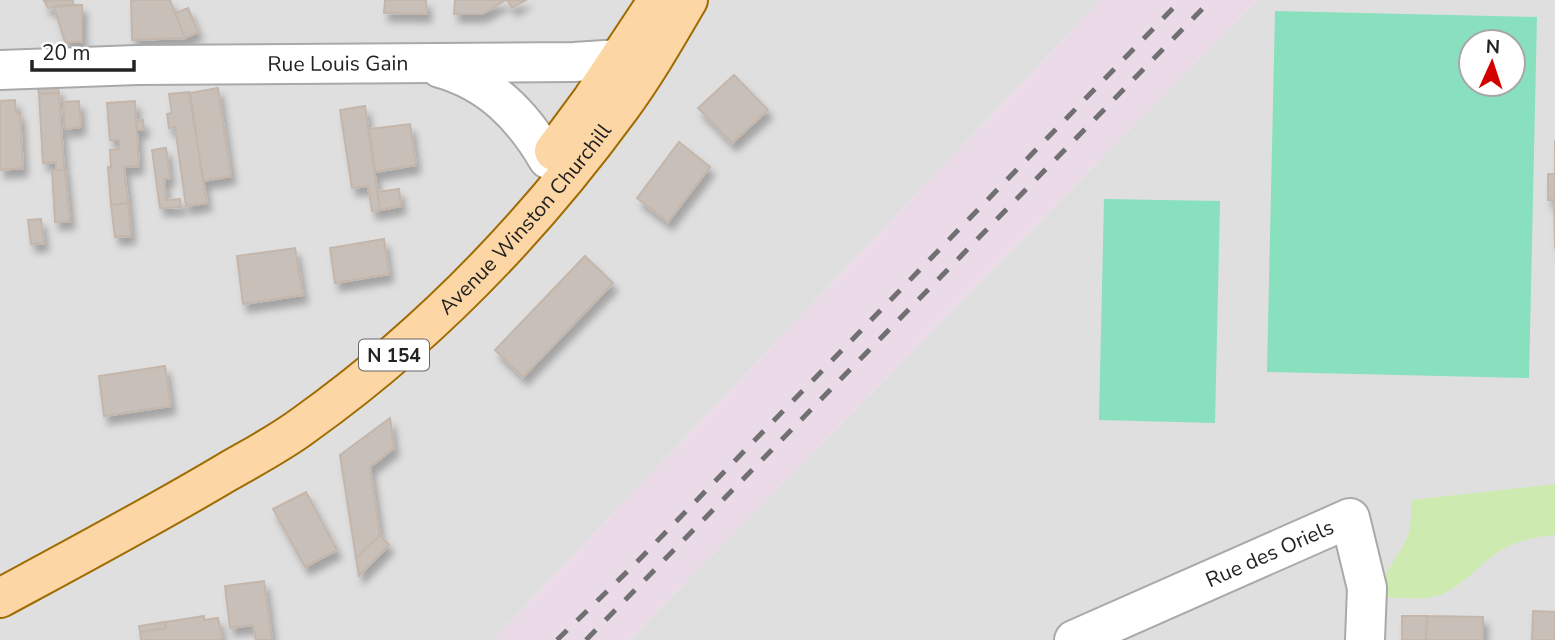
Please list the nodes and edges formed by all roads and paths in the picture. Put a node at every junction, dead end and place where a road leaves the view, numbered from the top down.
1 (658, 0) edge
2 (688, 0) edge
3 (620, 59) junction
4 (425, 64) junction
5 (0, 70) edge
6 (548, 159) junction
7 (0, 569) edge
8 (0, 598) edge
9 (1074, 640) edge
10 (1365, 640) edge

1 - 3 main road, Avenue Winston Churchill / N 154
2 - 8 main road, Avenue Winston Churchill / N 154
3 - 4 street, Rue Louis Gain
3 - 6 main road, Avenue Winston Churchill / N 154
4 - 5 street, Rue Louis Gain
4 - 6 street, Rue Louis Gain
6 - 7 main road, Avenue Winston Churchill / N 154
9 - 10 street, Rue des Oriels

